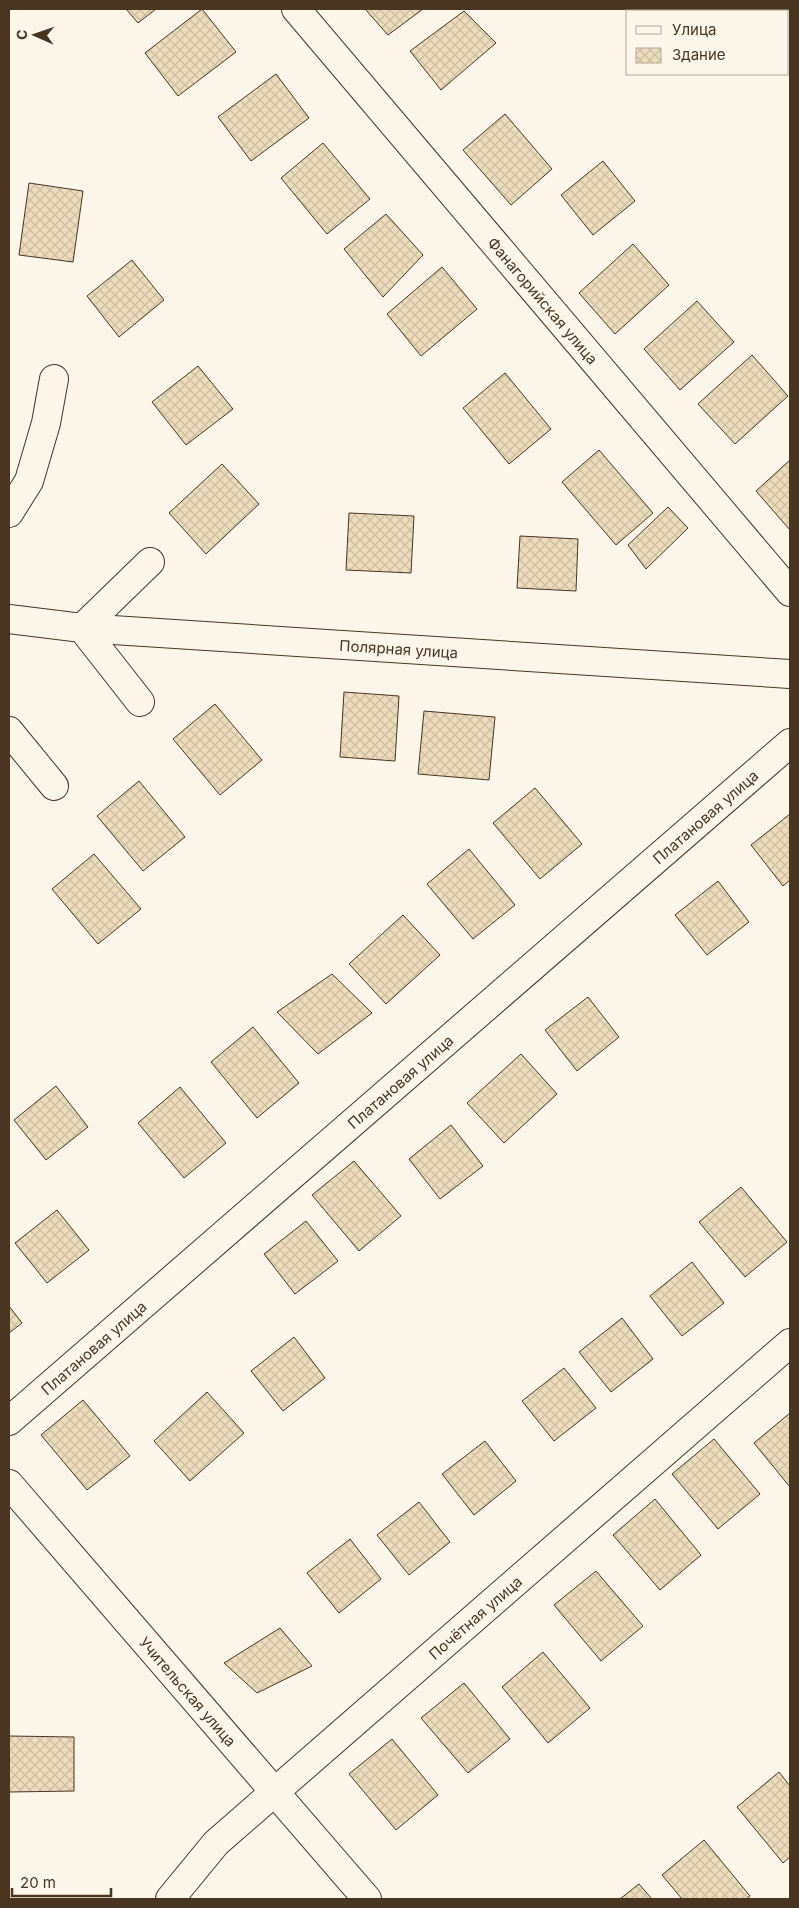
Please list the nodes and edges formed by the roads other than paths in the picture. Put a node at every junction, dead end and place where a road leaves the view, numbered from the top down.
1 (296, 9) edge
2 (54, 380) dead end
3 (9, 513) edge
4 (150, 562) dead end
5 (790, 592) edge
6 (9, 620) edge
7 (82, 628) junction
8 (790, 674) edge
9 (140, 702) dead end
10 (9, 731) edge
11 (790, 743) edge
12 (54, 786) dead end
13 (790, 1343) edge
14 (9, 1422) edge
15 (9, 1484) edge
16 (276, 1793) junction
17 (170, 1899) edge
18 (368, 1899) edge

1 - 5 street, Фанагорийская улица
2 - 3 street
4 - 7 street
6 - 7 street, Полярная улица
7 - 8 street, Полярная улица
7 - 9 street
10 - 12 street
11 - 14 street, Платановая улица
13 - 16 street, Почётная улица
15 - 16 street, Учительская улица
16 - 17 street, Почётная улица
16 - 18 street, Учительская улица

